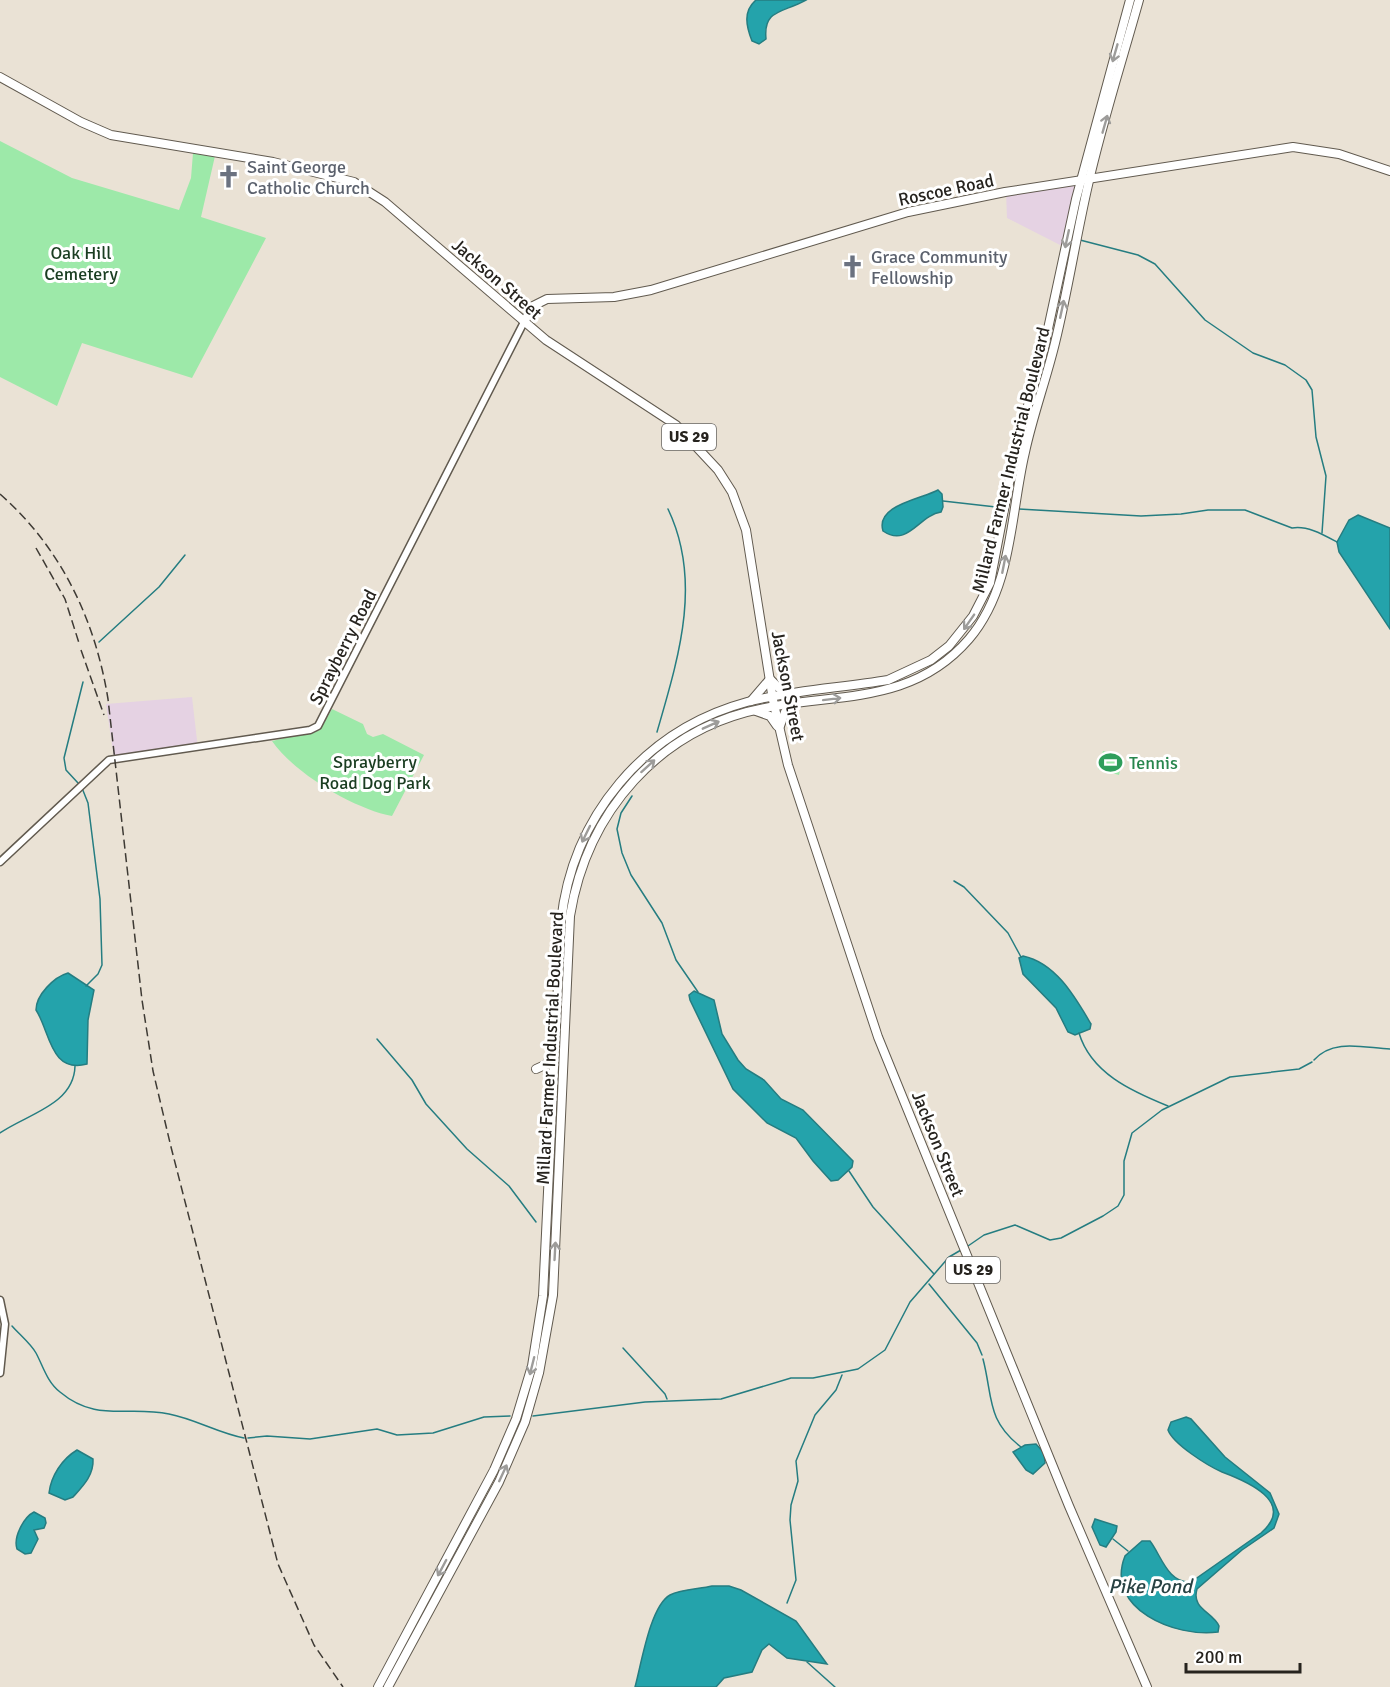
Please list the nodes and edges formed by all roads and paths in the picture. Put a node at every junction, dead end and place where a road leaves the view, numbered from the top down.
1 (1130, 0) edge
2 (1139, 0) edge
3 (0, 77) edge
4 (1094, 161) junction
5 (1390, 171) edge
6 (1117, 175) junction
7 (1089, 180) junction
8 (1080, 182) junction
9 (1060, 184) junction
10 (1076, 199) junction
11 (524, 322) junction
12 (770, 679) junction
13 (794, 694) junction
14 (772, 697) junction
15 (750, 702) junction
16 (795, 704) junction
17 (774, 706) junction
18 (751, 711) junction
19 (779, 728) junction
20 (0, 862) edge
21 (556, 1036) junction
22 (536, 1069) dead end
23 (0, 1300) edge
24 (0, 1373) edge
25 (378, 1687) edge
26 (388, 1687) edge
27 (1147, 1687) edge

1 -> 8 main road, Millard Farmer Industrial Boulevard
4 -> 2 main road, Millard Farmer Industrial Boulevard
3 - 11 main road, Jackson Street / US 29
4 - 6 main road
4 - 7 main road, Millard Farmer Industrial Boulevard
5 - 6 main road, Roscoe Road
6 - 7 main road, Roscoe Road
7 - 8 main road, Roscoe Road
16 -> 7 main road, Millard Farmer Industrial Boulevard
8 - 9 main road, Roscoe Road
8 - 10 main road, Millard Farmer Industrial Boulevard
9 - 10 main road
9 - 11 main road, Roscoe Road
10 -> 13 main road, Millard Farmer Industrial Boulevard
11 - 12 main road, Jackson Street / US 29
11 - 20 street, Sprayberry Road
12 - 13 main road
12 - 14 main road, Jackson Street / US 29
12 - 15 main road
13 - 14 main road, Millard Farmer Industrial Boulevard
14 - 15 main road, Millard Farmer Industrial Boulevard
14 - 17 main road, Jackson Street / US 29
15 -> 21 main road, Millard Farmer Industrial Boulevard
16 - 17 main road, Millard Farmer Industrial Boulevard
16 - 19 main road
17 - 18 main road, Millard Farmer Industrial Boulevard
17 - 19 main road, Jackson Street / US 29
18 - 19 main road
26 -> 18 main road, Millard Farmer Industrial Boulevard
19 - 27 main road, Jackson Street / US 29
21 - 22 main road
21 -> 25 main road, Millard Farmer Industrial Boulevard
23 - 24 street

